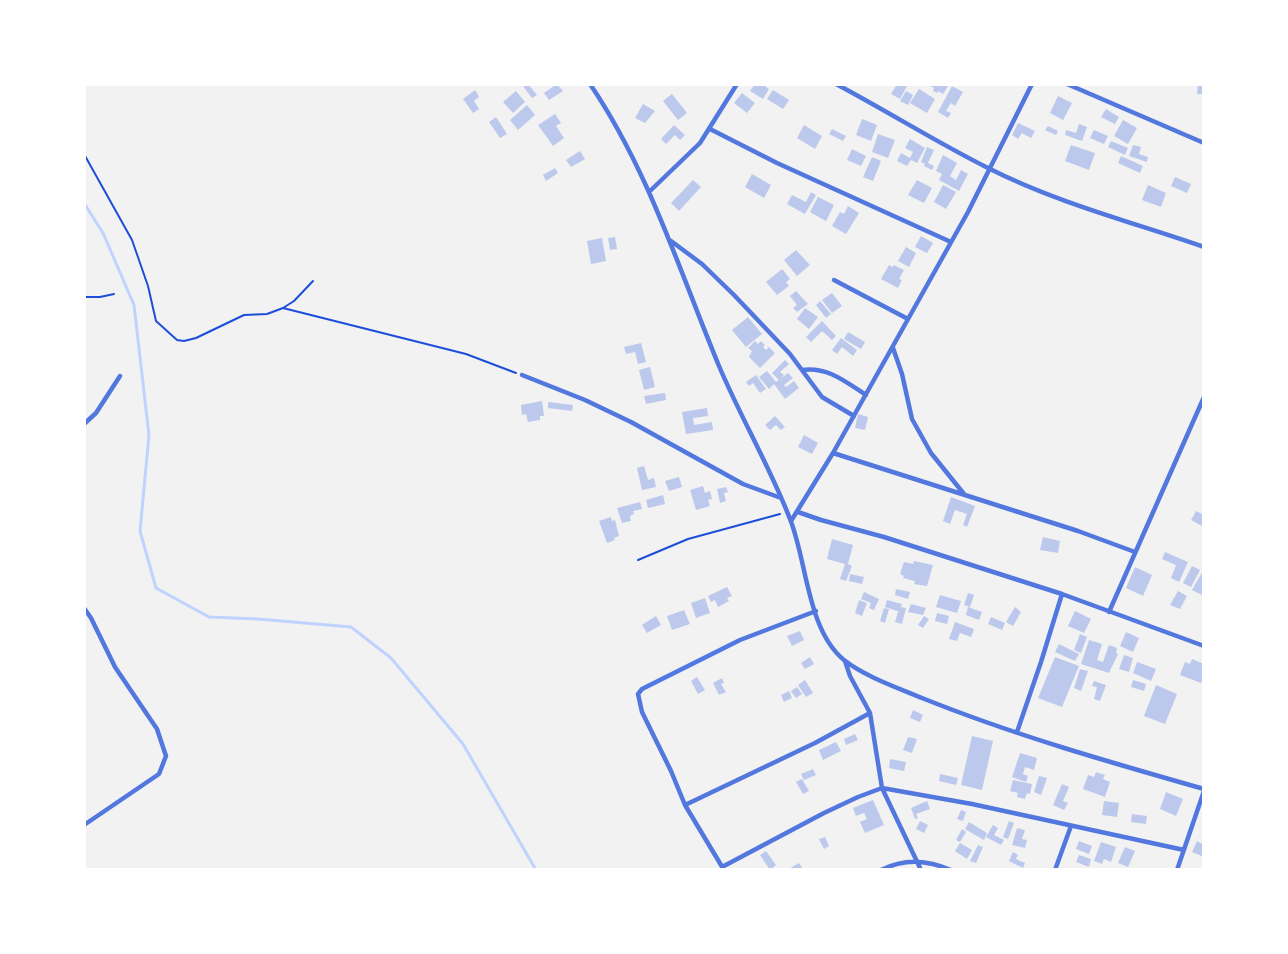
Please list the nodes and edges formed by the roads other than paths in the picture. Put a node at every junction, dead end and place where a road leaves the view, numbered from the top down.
1 (590, 84) edge
2 (737, 84) edge
3 (836, 84) edge
4 (1031, 84) edge
5 (1067, 84) edge
6 (710, 129) junction
7 (1204, 143) edge
8 (989, 169) junction
9 (650, 191) junction
10 (670, 240) junction
11 (951, 242) junction
12 (1204, 247) edge
13 (834, 280) dead end
14 (908, 319) junction
15 (893, 347) junction
16 (802, 370) junction
17 (522, 375) road end
18 (120, 376) dead end
19 (866, 395) junction
20 (1204, 397) edge
21 (854, 416) junction
22 (84, 424) edge
23 (833, 453) junction
24 (965, 496) junction
25 (781, 498) junction
26 (798, 512) junction
27 (792, 522) junction
28 (1135, 552) junction
29 (1062, 594) junction
30 (84, 608) edge
31 (816, 611) junction
32 (1109, 612) junction
33 (1204, 646) edge
34 (845, 661) junction
35 (870, 713) junction
36 (1017, 732) junction
37 (882, 788) junction
38 (1204, 790) edge
39 (685, 805) junction
40 (84, 825) edge
41 (1071, 826) junction
42 (1184, 850) junction
43 (916, 860) junction
44 (723, 868) edge
45 (881, 870) edge
46 (921, 870) edge
47 (951, 870) edge
48 (1054, 870) edge
49 (1177, 870) edge

1 - 9 street
2 - 6 street
3 - 8 street
4 - 8 street
5 - 7 street
6 - 9 street
6 - 11 street
8 - 11 street
8 - 12 street
9 - 10 street
10 - 16 street
10 - 25 street
11 - 14 street
13 - 14 street
14 - 15 street
15 - 19 street
15 - 24 street
16 - 19 street
16 - 21 street
17 - 25 street
18 - 22 street
19 - 21 street
20 - 28 street
21 - 23 street
23 - 24 street
23 - 26 street
24 - 28 street
25 - 27 street
26 - 27 street
26 - 29 street
27 - 31 street
28 - 32 street
29 - 32 street
29 - 36 street
30 - 40 street
31 - 34 street
31 - 39 street
32 - 33 street
34 - 35 street
34 - 36 street
35 - 37 street
35 - 39 street
36 - 38 street
37 - 41 street
37 - 43 street
37 - 44 street
38 - 42 street
39 - 44 street
41 - 42 street
41 - 48 street
42 - 49 street
43 - 45 street
43 - 46 street
43 - 47 street

